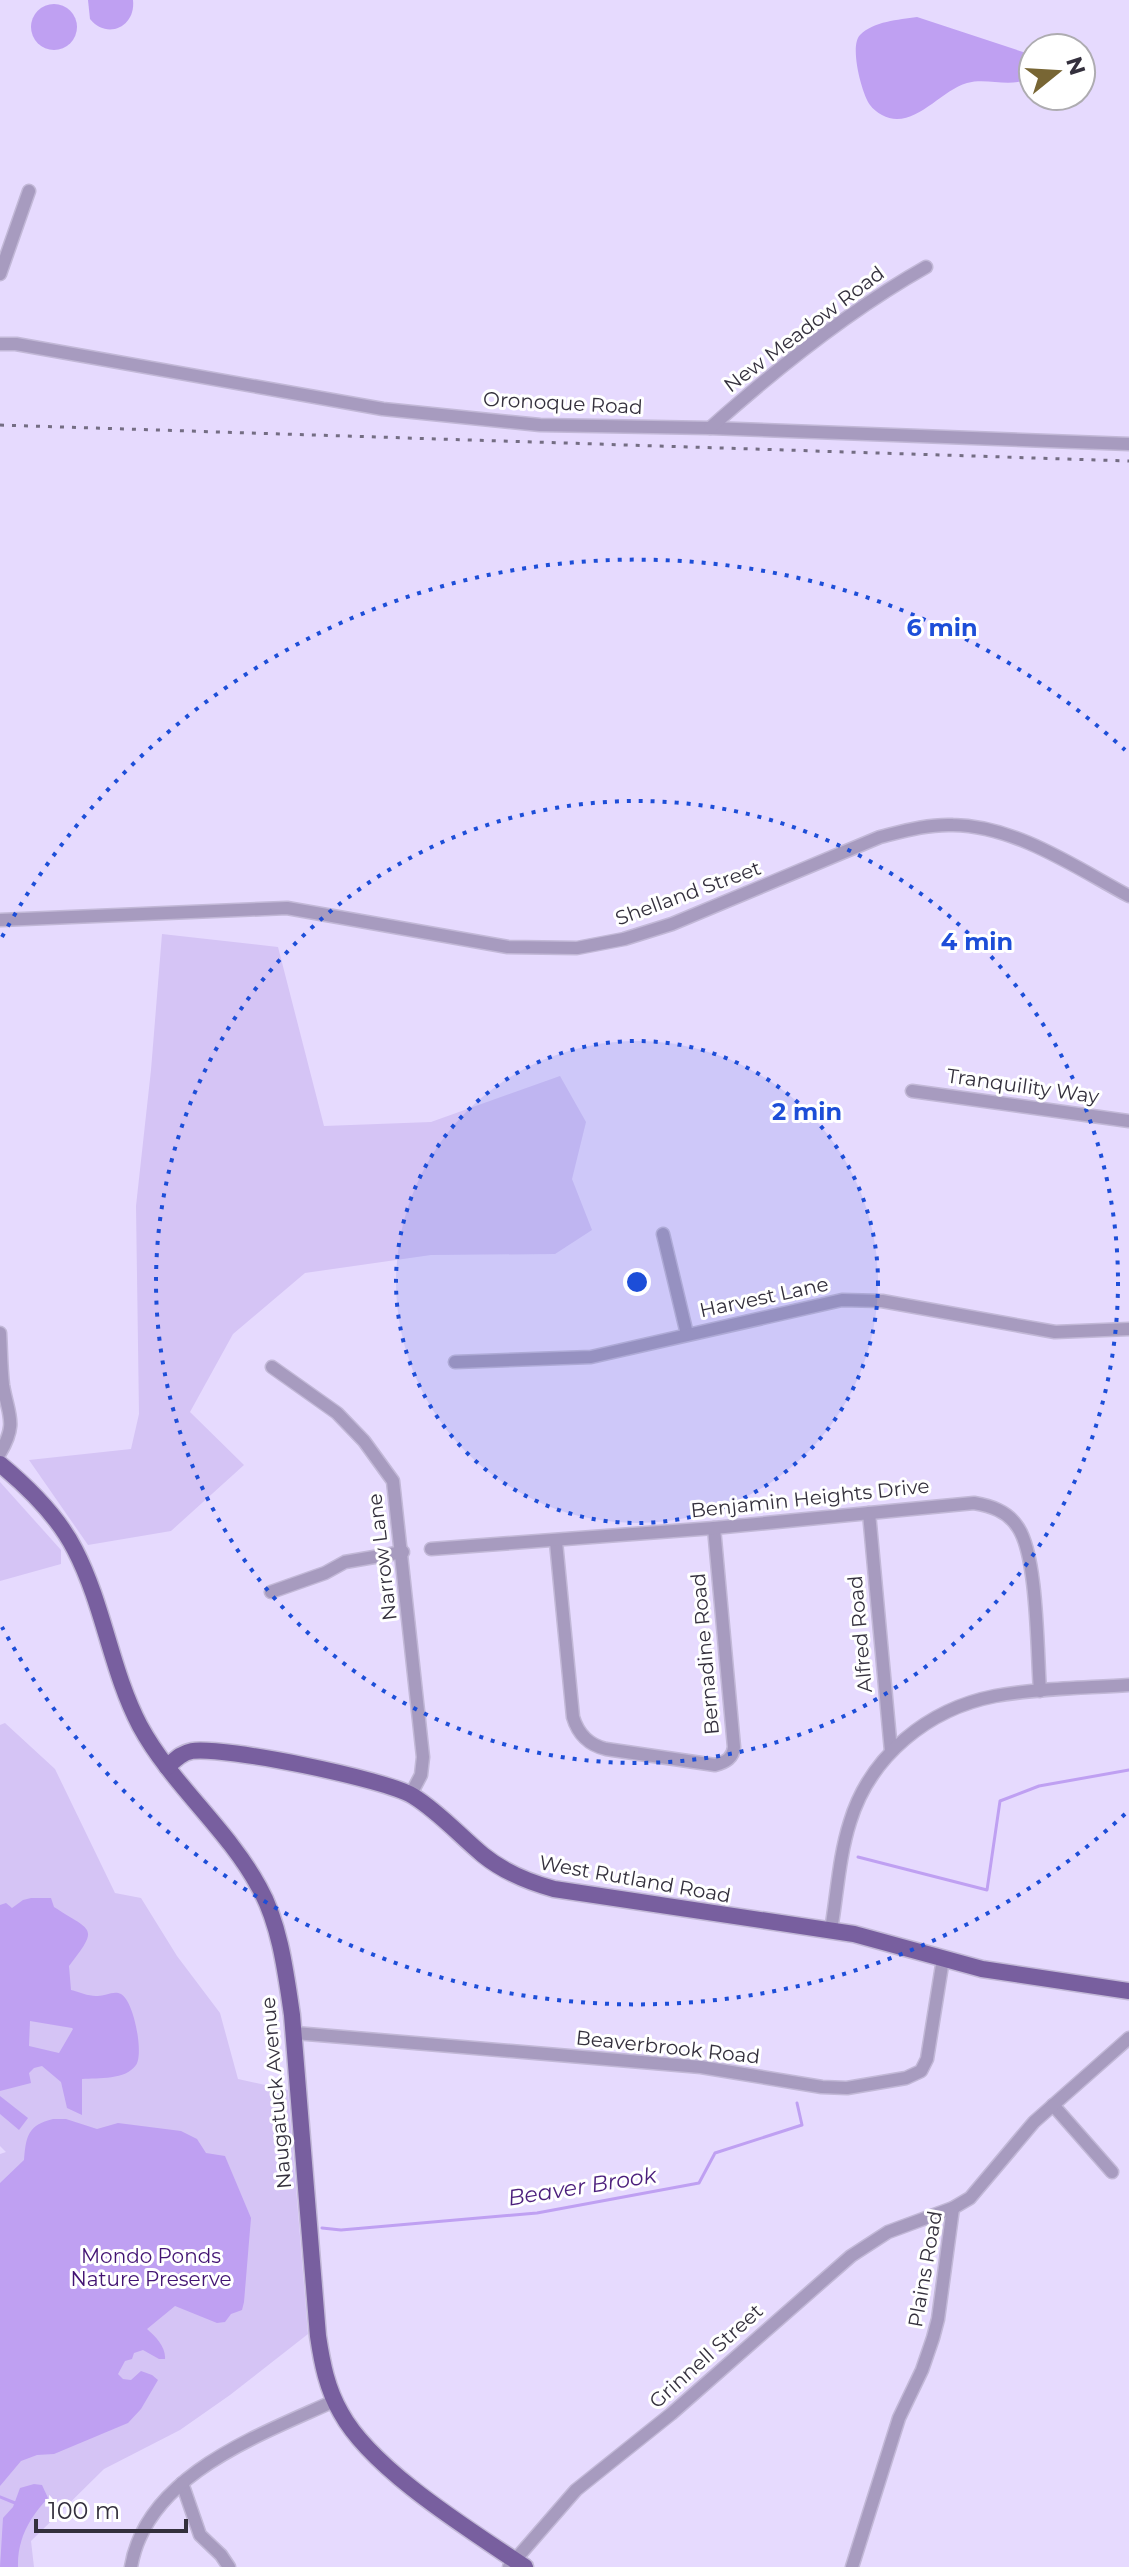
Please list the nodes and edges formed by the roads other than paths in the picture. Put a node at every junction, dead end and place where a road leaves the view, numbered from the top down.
1 (29, 191) dead end
2 (926, 267) dead end
3 (0, 274) edge
4 (0, 344) edge
5 (710, 428) junction
6 (1129, 444) edge
7 (1129, 896) edge
8 (0, 920) edge
9 (912, 1091) dead end
10 (1129, 1121) edge
11 (663, 1234) dead end
12 (1129, 1329) edge
13 (0, 1333) edge
14 (687, 1334) junction
15 (455, 1362) dead end
16 (272, 1367) dead end
17 (2, 1393) edge
18 (0, 1453) edge
19 (0, 1464) edge
20 (869, 1513) junction
21 (714, 1528) junction
22 (556, 1542) junction
23 (431, 1549) dead end
24 (403, 1552) junction
25 (271, 1592) dead end
26 (1129, 1685) edge
27 (1040, 1691) junction
28 (891, 1751) junction
29 (167, 1767) junction
30 (411, 1794) junction
31 (831, 1930) junction
32 (943, 1959) junction
33 (1129, 1991) edge
34 (295, 2033) junction
35 (1129, 2038) edge
36 (1053, 2105) junction
37 (1112, 2172) dead end
38 (953, 2208) junction
39 (334, 2401) junction
40 (182, 2483) junction
41 (516, 2565) edge
42 (131, 2567) edge
43 (229, 2567) edge
44 (852, 2567) edge

1 - 3 street
2 - 5 street, New Meadow Road
4 - 5 street, Oronoque Road
5 - 6 street, Oronoque Road
7 - 8 street, Shelland Street
9 - 10 street, Tranquility Way
11 - 14 street
12 - 14 street, Harvest Lane
13 - 17 street
14 - 15 street, Harvest Lane
16 - 24 street, Narrow Lane
17 - 18 street
19 - 29 main road, Naugatuck Avenue
20 - 21 street, Benjamin Heights Drive
20 - 27 street, Benjamin Heights Drive
20 - 28 street, Alfred Road
21 - 22 street, Benjamin Heights Drive
21 - 22 street, Bernadine Road
22 - 23 street, Benjamin Heights Drive
24 - 25 street
24 - 30 street, Narrow Lane
26 - 27 street
27 - 28 street
28 - 31 street
29 - 30 main road, West Rutland Road
29 - 34 main road, Naugatuck Avenue
30 - 31 main road, West Rutland Road
31 - 32 main road, West Rutland Road
32 - 33 main road, West Rutland Road
32 - 34 street, Beaverbrook Road
34 - 39 main road, Naugatuck Avenue
35 - 36 street, Plains Road
36 - 37 street
36 - 38 street, Plains Road
38 - 41 street, Grinnell Street
38 - 44 street, Plains Road
39 - 40 street
39 - 41 main road, Naugatuck Avenue
40 - 42 street
40 - 43 street

